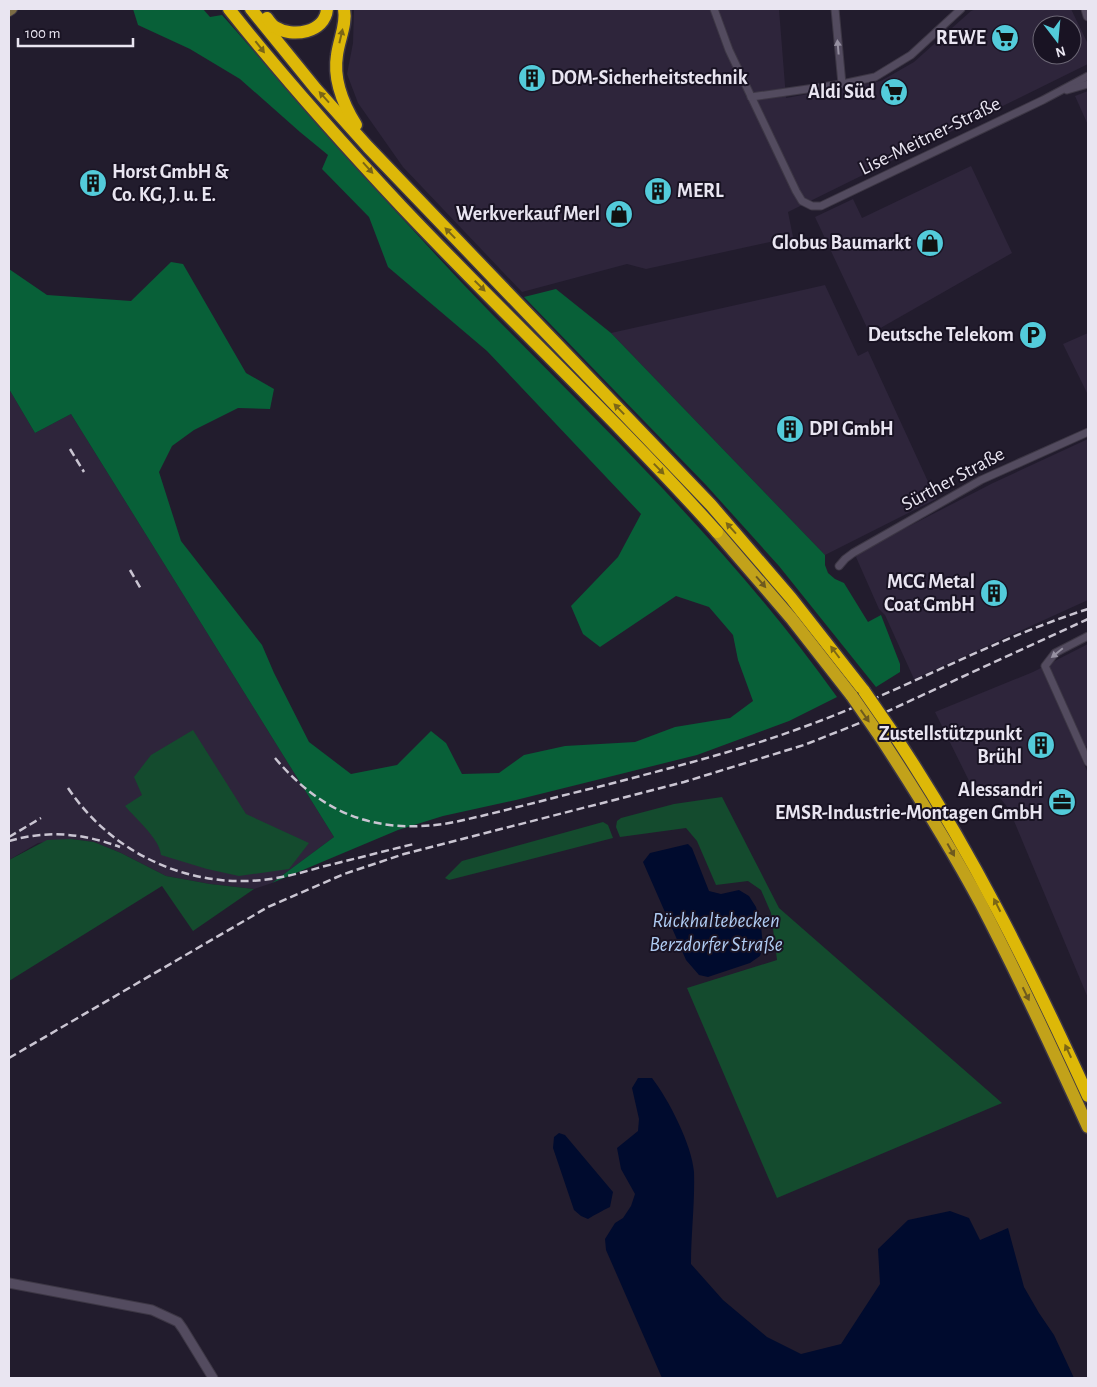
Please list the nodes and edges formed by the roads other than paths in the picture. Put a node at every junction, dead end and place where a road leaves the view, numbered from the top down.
1 (229, 9) edge
2 (251, 9) edge
3 (258, 9) edge
4 (327, 9) edge
5 (344, 9) edge
6 (714, 9) edge
7 (835, 9) edge
8 (961, 9) edge
9 (1086, 9) edge
10 (1088, 12) edge
11 (1088, 16) edge
12 (1088, 76) edge
13 (842, 84) junction
14 (1088, 84) edge
15 (1061, 91) junction
16 (751, 97) junction
17 (368, 147) junction
18 (1088, 432) edge
19 (839, 566) dead end
20 (1088, 636) edge
21 (1088, 762) edge
22 (1088, 1096) edge
23 (1088, 1127) edge
24 (9, 1282) edge
25 (213, 1378) edge

1 -> 23 highway, bridge
17 -> 2 highway
3 - 4 highway
17 -> 5 highway
6 - 16 street
13 -> 7 street
8 - 13 street
9 - 10 street
9 - 11 street
12 - 15 street, Lise-Meitner-Straße
13 - 16 street
14 - 15 street, Lise-Meitner-Straße
15 - 16 street, Lise-Meitner-Straße
22 -> 17 highway, bridge
18 - 19 street, Sürther Straße
20 -> 21 street
24 - 25 street

